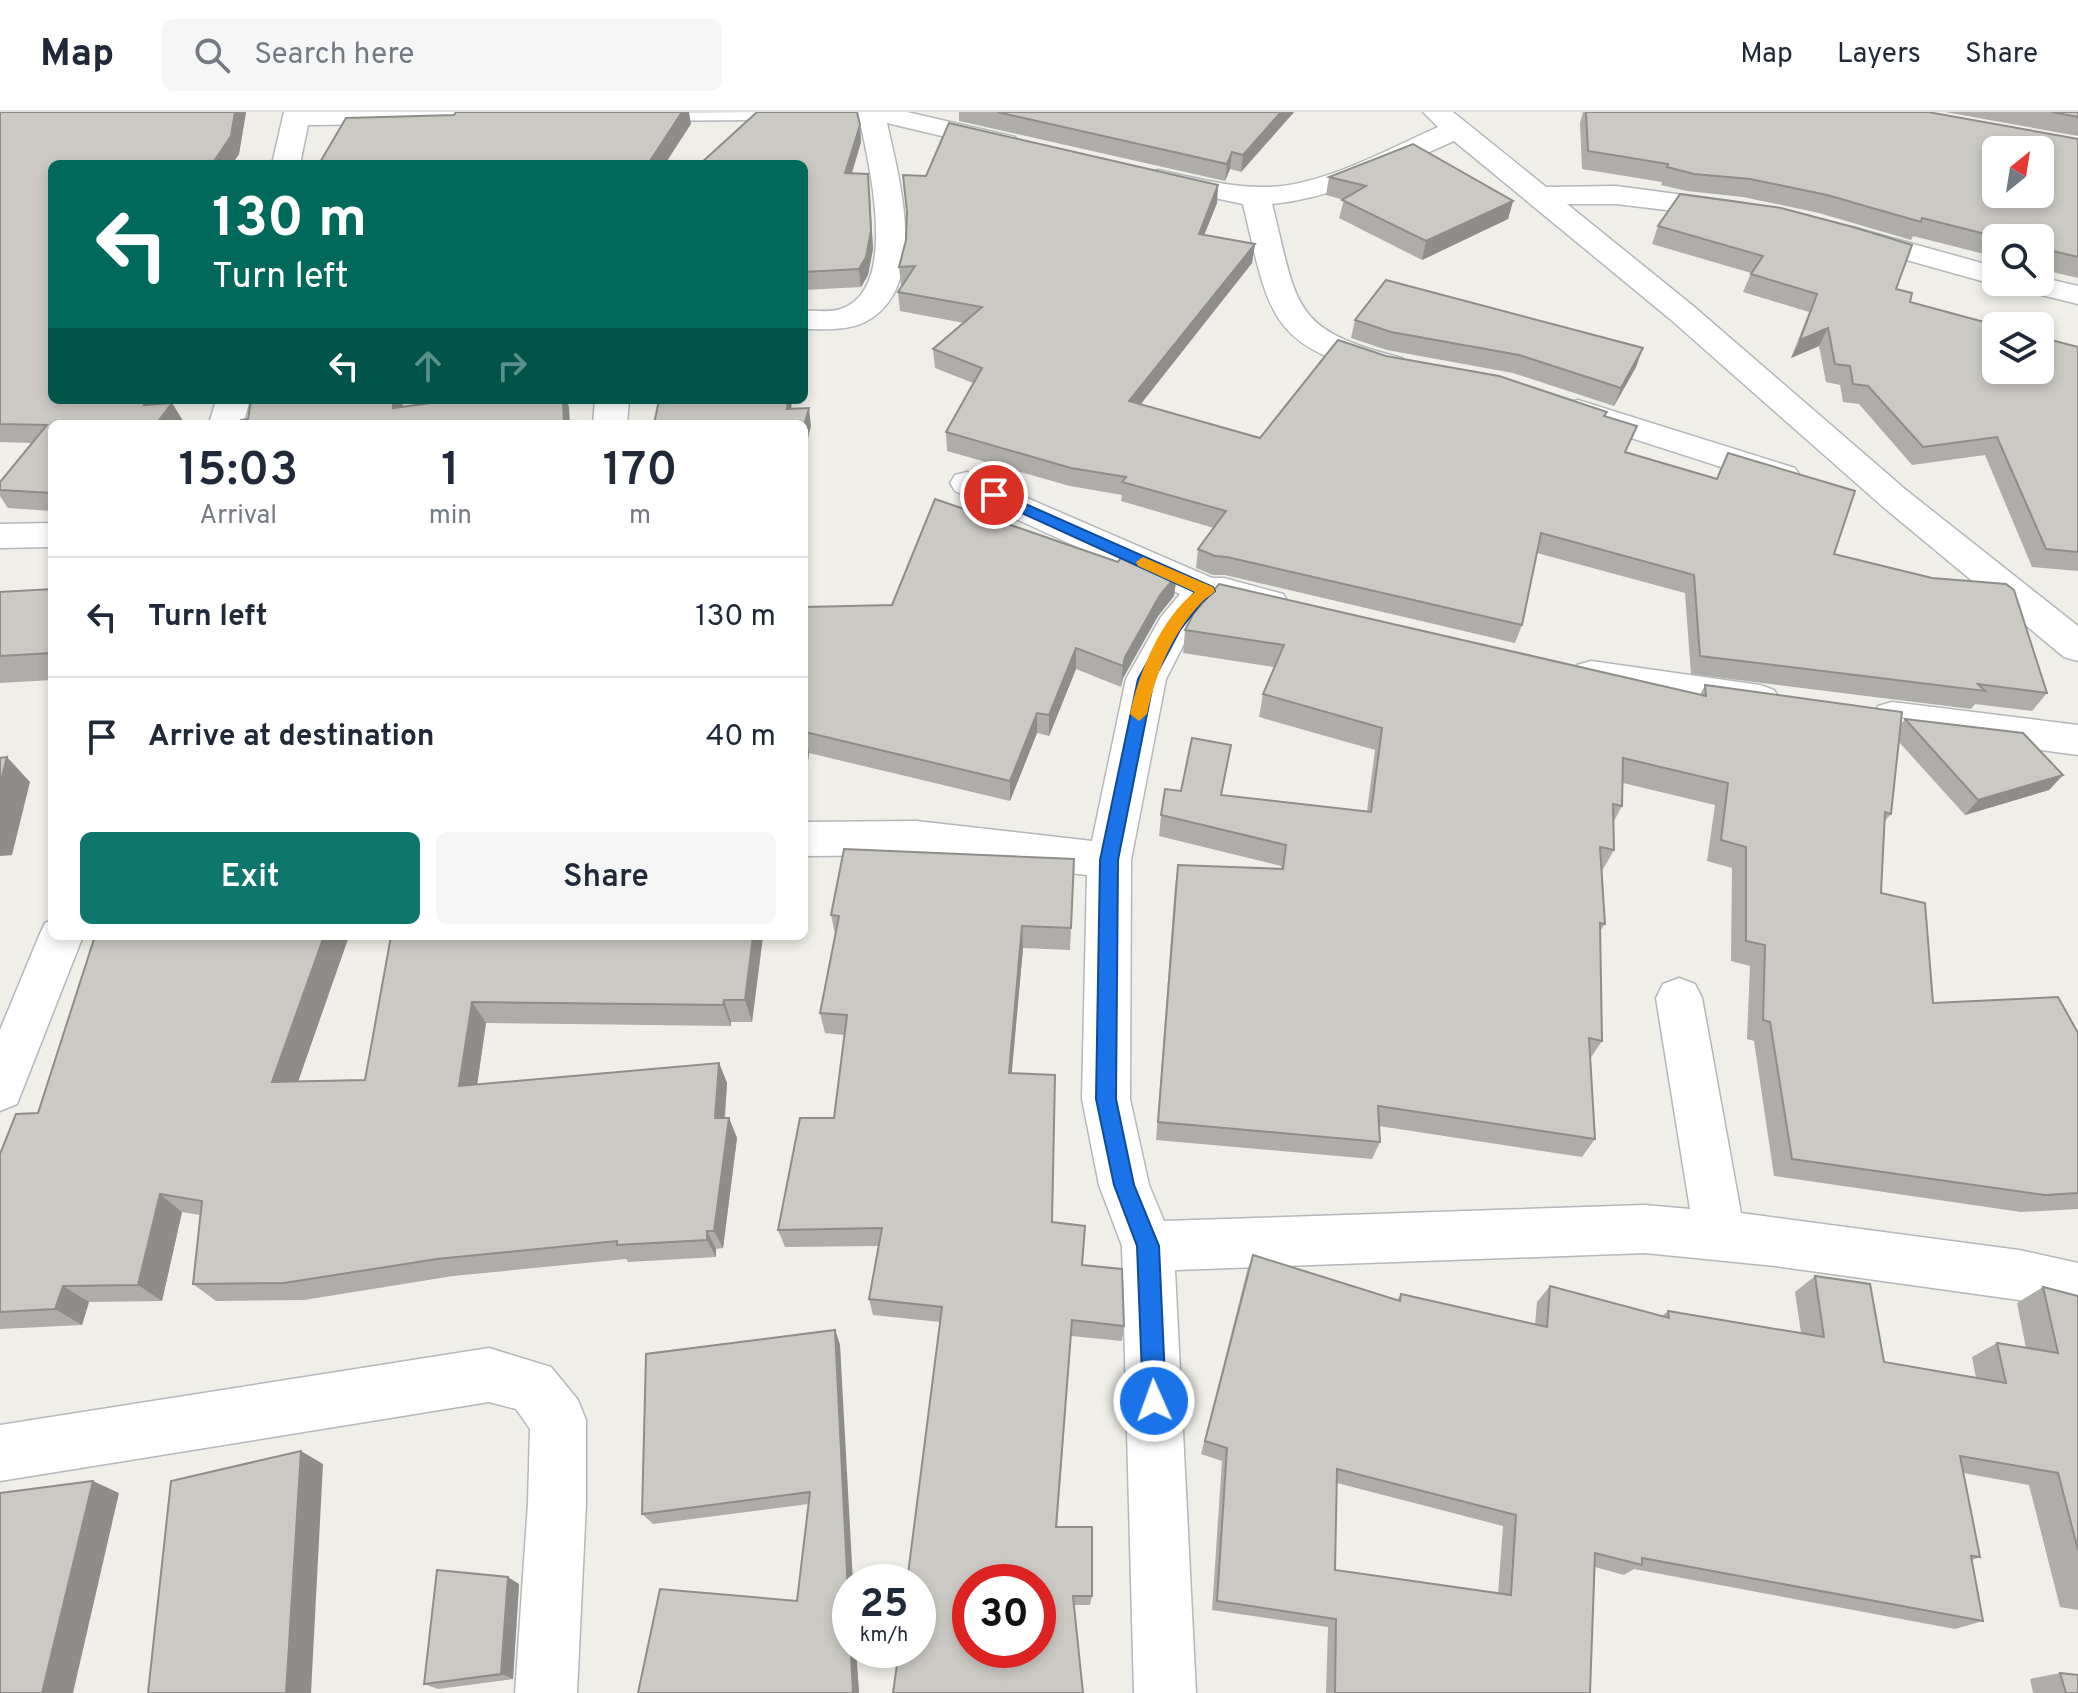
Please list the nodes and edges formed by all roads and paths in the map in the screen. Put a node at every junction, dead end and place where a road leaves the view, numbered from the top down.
1 (752, 112) edge
2 (872, 112) edge
3 (598, 113) edge
4 (534, 114) edge
5 (296, 115) edge
6 (1447, 120) edge
7 (1035, 150) edge
8 (287, 160) edge
9 (1138, 174) edge
10 (1255, 194) junction
11 (1542, 196) junction
12 (1766, 215) edge
13 (1822, 226) edge
14 (1982, 272) edge
15 (2054, 289) edge
16 (2078, 295) edge
17 (808, 320) edge
18 (1428, 370) edge
19 (1554, 401) edge
20 (967, 483) dead end
21 (1894, 498) junction
22 (48, 535) edge
23 (0, 536) edge
24 (1207, 591) junction
25 (1298, 610) edge
26 (2078, 647) edge
27 (1558, 668) edge
28 (1803, 706) edge
29 (1849, 712) edge
30 (2078, 740) edge
31 (808, 839) edge
32 (1109, 860) junction
33 (59, 940) edge
34 (1679, 998) dead end
35 (0, 1089) edge
36 (1720, 1236) junction
37 (1148, 1246) junction
38 (2078, 1289) edge
39 (0, 1453) edge
40 (546, 1693) edge
41 (1165, 1693) edge

1 - 3 street
2 - 7 street
2 - 17 street
4 - 5 street
5 - 8 street
6 - 10 street
6 - 11 street
9 - 10 street
10 - 18 street
11 - 12 street
11 - 21 street
13 - 14 street
15 - 16 street
19 - 21 street
20 - 24 street
21 - 26 street
22 - 23 street
24 - 25 street
24 - 32 street
27 - 28 street
29 - 30 street
31 - 32 street
32 - 37 street
33 - 35 street
34 - 36 street
36 - 37 street
36 - 38 street
37 - 41 street
39 - 40 street

